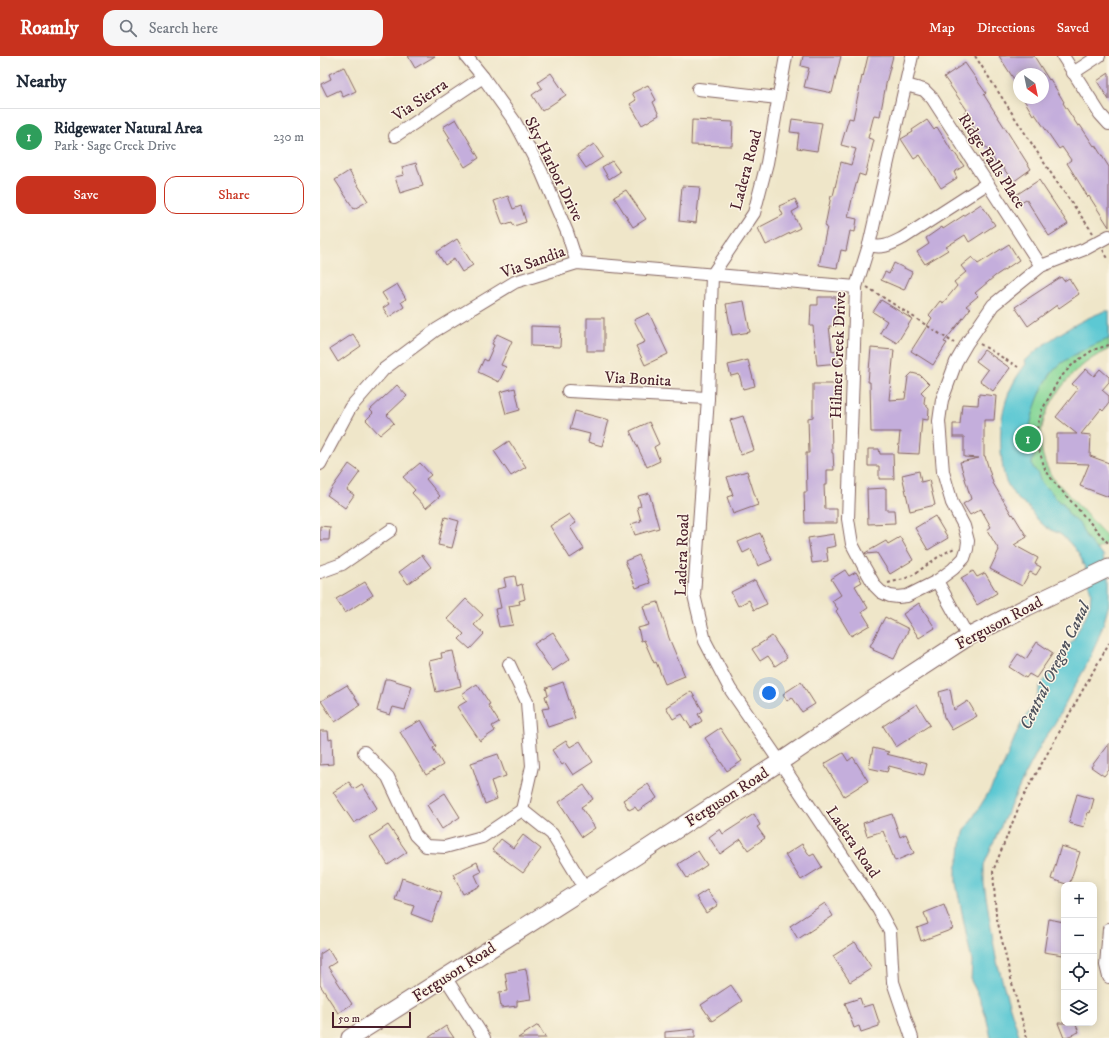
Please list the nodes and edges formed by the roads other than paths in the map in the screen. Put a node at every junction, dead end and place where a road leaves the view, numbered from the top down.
1 (466, 56) edge
2 (786, 56) edge
3 (912, 56) edge
4 (1063, 56) edge
5 (1099, 56) edge
6 (1073, 73) junction
7 (483, 77) junction
8 (906, 85) junction
9 (698, 89) dead end
10 (778, 98) junction
11 (1109, 124) edge
12 (396, 136) dead end
13 (988, 183) junction
14 (1109, 236) edge
15 (869, 245) junction
16 (577, 263) junction
17 (1041, 266) junction
18 (712, 275) junction
19 (857, 284) junction
20 (568, 391) dead end
21 (708, 398) junction
22 (320, 464) edge
23 (391, 530) dead end
24 (1109, 568) edge
25 (320, 572) edge
26 (937, 581) junction
27 (968, 637) junction
28 (509, 664) dead end
29 (364, 752) dead end
30 (780, 762) junction
31 (522, 810) junction
32 (585, 888) junction
33 (1109, 929) edge
34 (1109, 977) edge
35 (445, 978) junction
36 (350, 1038) edge
37 (484, 1038) edge
38 (912, 1038) edge

1 - 7 street, Sky Harbor Drive
2 - 10 street, Ladera Road
3 - 8 street, Hilmer Creek Drive
4 - 6 street
5 - 6 street
6 - 11 street
7 - 12 street, Via Sierra
7 - 16 street, Sky Harbor Drive
8 - 13 street, Ridge Falls Place
8 - 15 street, Hilmer Creek Drive
9 - 10 street
10 - 18 street, Ladera Road
13 - 15 street
13 - 17 street, Ridge Falls Place
14 - 17 street
15 - 19 street, Hilmer Creek Drive
16 - 18 street, Via Sandia
16 - 22 street, Via Sandia
17 - 26 street, Hilmer Creek Drive
18 - 19 street, Via Sandia
18 - 21 street, Ladera Road
19 - 26 street, Hilmer Creek Drive
20 - 21 street, Via Bonita
21 - 30 street, Ladera Road
23 - 25 street
24 - 27 street, Ferguson Road
26 - 27 street
27 - 30 street, Ferguson Road
28 - 31 street
29 - 31 street
30 - 32 street, Ferguson Road
30 - 38 street, Ladera Road
31 - 32 street
32 - 35 street, Ferguson Road
33 - 34 street
35 - 36 street, Ferguson Road
35 - 37 street

